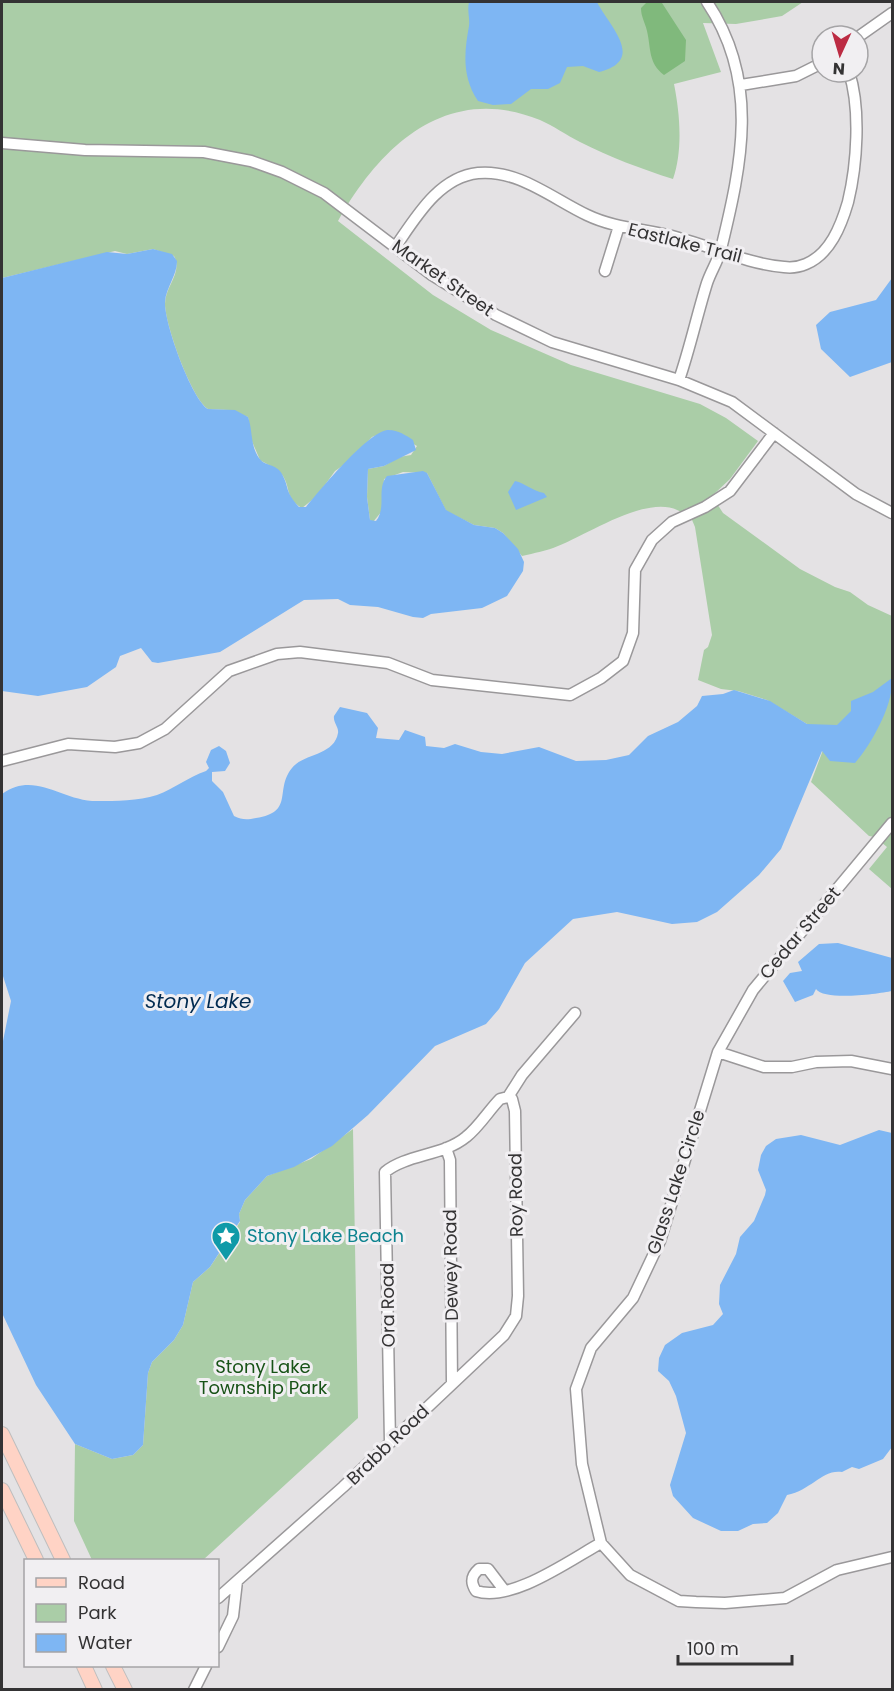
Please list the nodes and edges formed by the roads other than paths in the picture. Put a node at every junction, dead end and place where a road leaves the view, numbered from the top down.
1 (707, 2) edge
2 (892, 13) edge
3 (870, 29) edge
4 (810, 69) edge
5 (851, 84) edge
6 (741, 85) junction
7 (2, 143) edge
8 (619, 226) junction
9 (396, 246) junction
10 (720, 251) junction
11 (605, 271) dead end
12 (679, 380) junction
13 (774, 433) junction
14 (892, 513) edge
15 (2, 760) edge
16 (892, 823) edge
17 (574, 1013) dead end
18 (718, 1052) junction
19 (892, 1069) edge
20 (508, 1097) junction
21 (446, 1148) junction
22 (518, 1296) joint
23 (452, 1383) junction
24 (2, 1434) edge
25 (390, 1442) junction
26 (2, 1490) edge
27 (601, 1543) junction
28 (60, 1556) edge
29 (892, 1557) edge
30 (36, 1559) edge
31 (42, 1559) edge
32 (237, 1581) junction
33 (504, 1590) dead end
34 (219, 1597) edge
35 (219, 1645) edge
36 (85, 1667) edge
37 (114, 1667) edge
38 (205, 1667) edge
39 (95, 1689) edge
40 (125, 1689) edge
41 (194, 1689) edge

1 - 6 street
2 - 3 street
4 - 6 street
5 - 10 street, Eastlake Trail
6 - 10 street
7 - 9 street, Market Street
8 - 9 street, Eastlake Trail
8 - 10 street, Eastlake Trail
8 - 11 street
9 - 12 street, Market Street
10 - 12 street
12 - 13 street, Market Street
13 - 14 street, Market Street
13 - 15 street
16 - 18 street, Cedar Street
17 - 20 street, Ora Road
18 - 19 street
18 - 27 street, Glass Lake Circle
20 - 21 street, Ora Road
20 - 22 street, Roy Road
21 - 23 street, Dewey Road
21 - 25 street, Ora Road
22 - 23 street, Brabb Road
23 - 25 street, Brabb Road
24 - 28 main road
25 - 32 street, Brabb Road
26 - 30 main road
27 - 29 street, Glass Lake Circle
27 - 33 street
28 - 31 main road
32 - 34 street, Brabb Road
32 - 35 street
36 - 39 main road
37 - 40 main road
38 - 41 street

